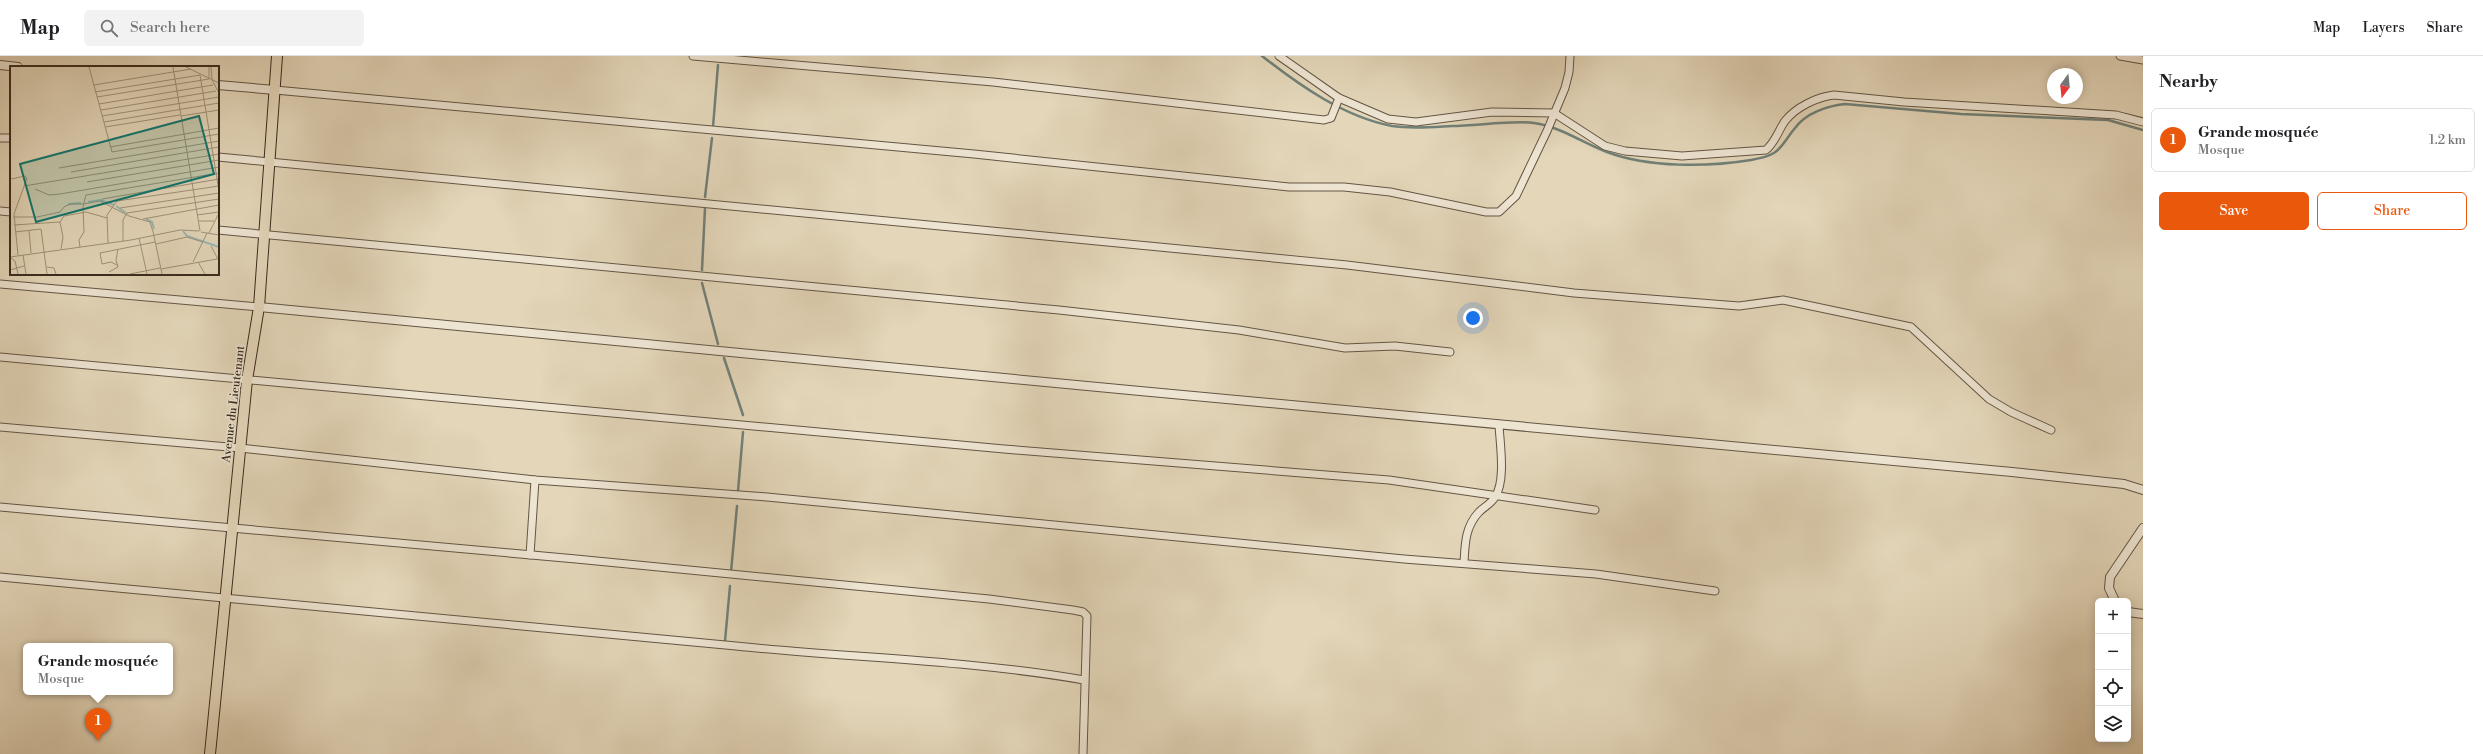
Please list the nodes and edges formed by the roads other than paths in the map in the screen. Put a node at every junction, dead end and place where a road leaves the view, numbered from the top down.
1 (277, 56) edge
2 (693, 56) edge
3 (1279, 56) edge
4 (1570, 56) edge
5 (2120, 56) edge
6 (2143, 60) edge
7 (0, 65) edge
8 (10, 66) edge
9 (219, 85) edge
10 (275, 90) junction
11 (1339, 98) junction
12 (1554, 113) junction
13 (2143, 122) edge
14 (219, 157) edge
15 (268, 162) junction
16 (0, 211) edge
17 (10, 212) edge
18 (219, 230) edge
19 (263, 234) junction
20 (0, 284) edge
21 (259, 306) junction
22 (1450, 352) dead end
23 (0, 357) edge
24 (247, 380) junction
25 (1499, 425) junction
26 (0, 427) edge
27 (2051, 430) dead end
28 (240, 448) junction
29 (535, 480) junction
30 (2143, 490) edge
31 (1496, 497) junction
32 (0, 507) edge
33 (1595, 510) dead end
34 (232, 527) junction
35 (2143, 528) edge
36 (530, 555) junction
37 (1464, 563) junction
38 (0, 577) edge
39 (1716, 591) dead end
40 (226, 596) junction
41 (2114, 598) edge
42 (2131, 612) edge
43 (2143, 614) edge
44 (1084, 680) junction
45 (210, 754) edge
46 (1083, 754) edge

1 - 10 main road, Avenue du Lieutenant
2 - 11 street
3 - 11 street
4 - 12 street
5 - 6 street
7 - 8 street
9 - 10 street
10 - 12 street
10 - 15 main road, Avenue du Lieutenant
11 - 12 street
12 - 13 street
14 - 15 street
15 - 19 main road, Avenue du Lieutenant
15 - 27 street
16 - 17 street
18 - 19 street
19 - 21 main road, Avenue du Lieutenant
19 - 22 street
20 - 21 street
21 - 24 main road, Avenue du Lieutenant
21 - 25 street
23 - 24 street
24 - 28 main road, Avenue du Lieutenant
24 - 31 street
25 - 30 street
25 - 31 street
26 - 28 street
28 - 29 street
28 - 34 main road, Avenue du Lieutenant
29 - 36 street
29 - 37 street
31 - 33 street
31 - 37 street
32 - 34 street
34 - 36 street
34 - 40 main road, Avenue du Lieutenant
35 - 41 street
36 - 44 street
37 - 39 street
38 - 40 street
40 - 44 street
40 - 45 main road, Avenue du Lieutenant
42 - 43 street
44 - 46 street

